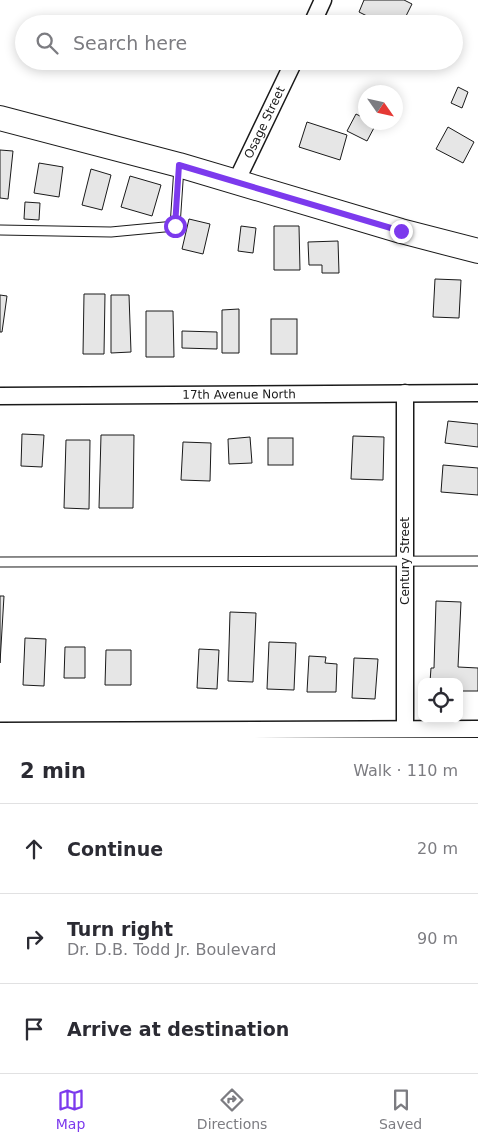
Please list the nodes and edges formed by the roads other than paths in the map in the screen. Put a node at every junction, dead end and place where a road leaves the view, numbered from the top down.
1 (323, 0) edge
2 (316, 15) edge
3 (290, 70) edge
4 (0, 118) edge
5 (179, 165) junction
6 (236, 182) junction
7 (0, 230) edge
8 (478, 251) edge
9 (405, 393) junction
10 (478, 393) edge
11 (0, 396) edge
12 (404, 560) junction
13 (478, 561) edge
14 (0, 562) edge
15 (405, 729) junction
16 (478, 729) edge
17 (0, 731) edge

1 - 2 street
3 - 6 street, Osage Street
4 - 5 main road
5 - 6 main road
5 - 7 lane
6 - 8 main road
9 - 10 street, 17th Avenue North
9 - 11 street, 17th Avenue North
9 - 12 street, Century Street
12 - 13 lane
12 - 14 lane
12 - 15 street, Century Street
15 - 16 street
15 - 17 street

